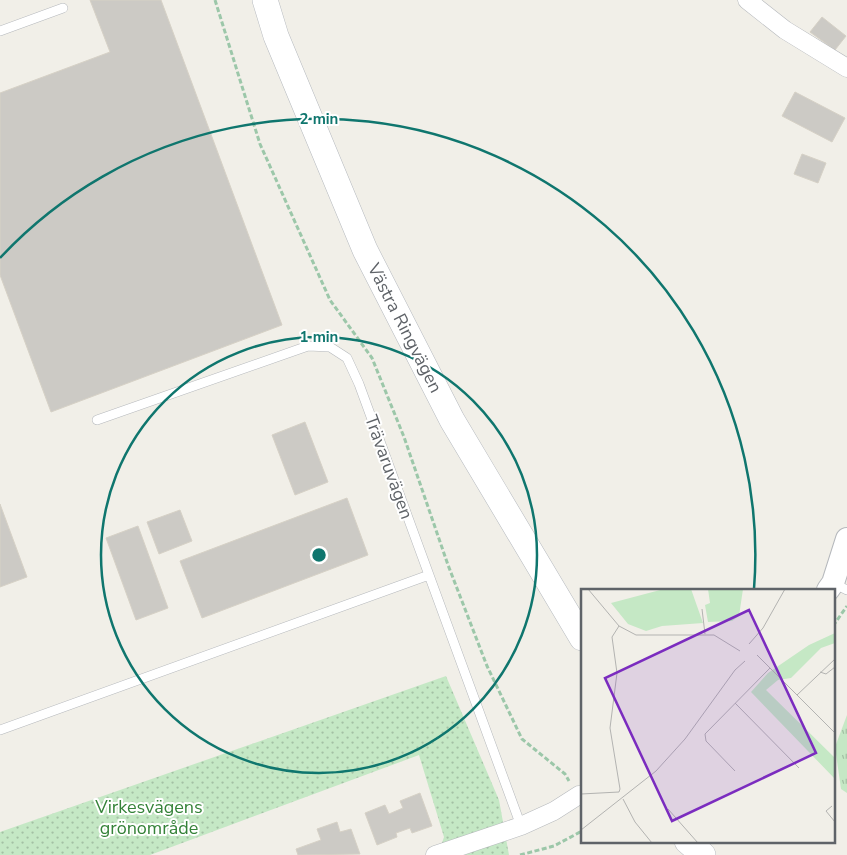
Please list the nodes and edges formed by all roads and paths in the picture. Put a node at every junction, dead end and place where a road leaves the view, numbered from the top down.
1 (265, 0) edge
2 (747, 0) edge
3 (63, 8) dead end
4 (0, 30) edge
5 (847, 68) edge
6 (97, 420) dead end
7 (847, 539) edge
8 (429, 575) junction
9 (836, 588) edge
10 (847, 606) edge
11 (834, 625) edge
12 (581, 636) edge
13 (0, 730) edge
14 (581, 793) edge
15 (521, 826) junction
16 (581, 832) edge
17 (689, 842) edge
18 (711, 842) edge
19 (434, 855) edge
20 (520, 855) edge
21 (702, 855) edge
22 (717, 855) edge

1 - 12 main road, Västra Ringvägen
2 - 5 street
3 - 4 lane
6 - 8 lane, Trävaruvägen
7 - 9 street
8 - 13 lane
8 - 15 lane, Trävaruvägen
10 - 11 path
14 - 15 street
15 - 19 street
16 - 20 path
17 - 21 main road
18 - 22 main road

